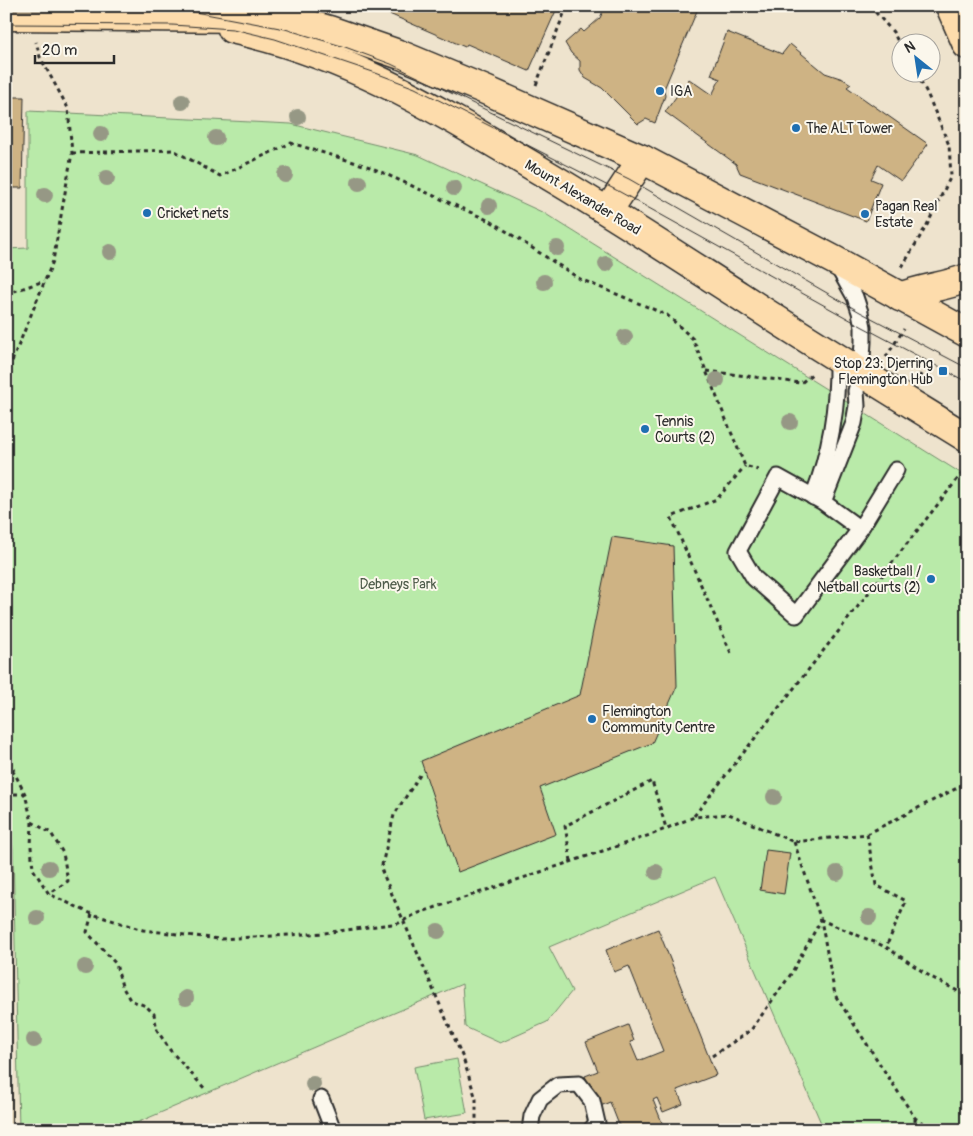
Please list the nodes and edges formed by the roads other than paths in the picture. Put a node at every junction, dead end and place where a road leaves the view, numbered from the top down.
1 (950, 6) edge
2 (6, 16) edge
3 (172, 17) junction
4 (967, 45) edge
5 (642, 159) junction
6 (608, 211) junction
7 (834, 260) junction
8 (967, 278) edge
9 (900, 297) junction
10 (967, 333) edge
11 (826, 365) junction
12 (861, 373) junction
13 (967, 438) edge
14 (896, 470) dead end
15 (818, 499) junction
16 (860, 529) junction
17 (321, 1099) dead end
18 (333, 1130) edge
19 (530, 1130) edge
20 (591, 1130) edge

1 - 4 main road
2 - 3 main road, Mount Alexander Road
3 - 5 main road, Mount Alexander Road
3 - 6 main road, Mount Alexander Road
5 - 6 main road
5 - 7 main road, Mount Alexander Road
6 - 11 main road, Mount Alexander Road
7 - 9 main road, Mount Alexander Road
7 - 12 lane
8 - 9 main road
9 - 10 main road, Mount Alexander Road
11 - 12 main road, Mount Alexander Road
11 - 15 lane
12 - 13 main road, Mount Alexander Road
12 - 15 lane
14 - 16 lane
15 - 16 lane
15 - 16 lane
17 - 18 lane
19 - 20 lane

